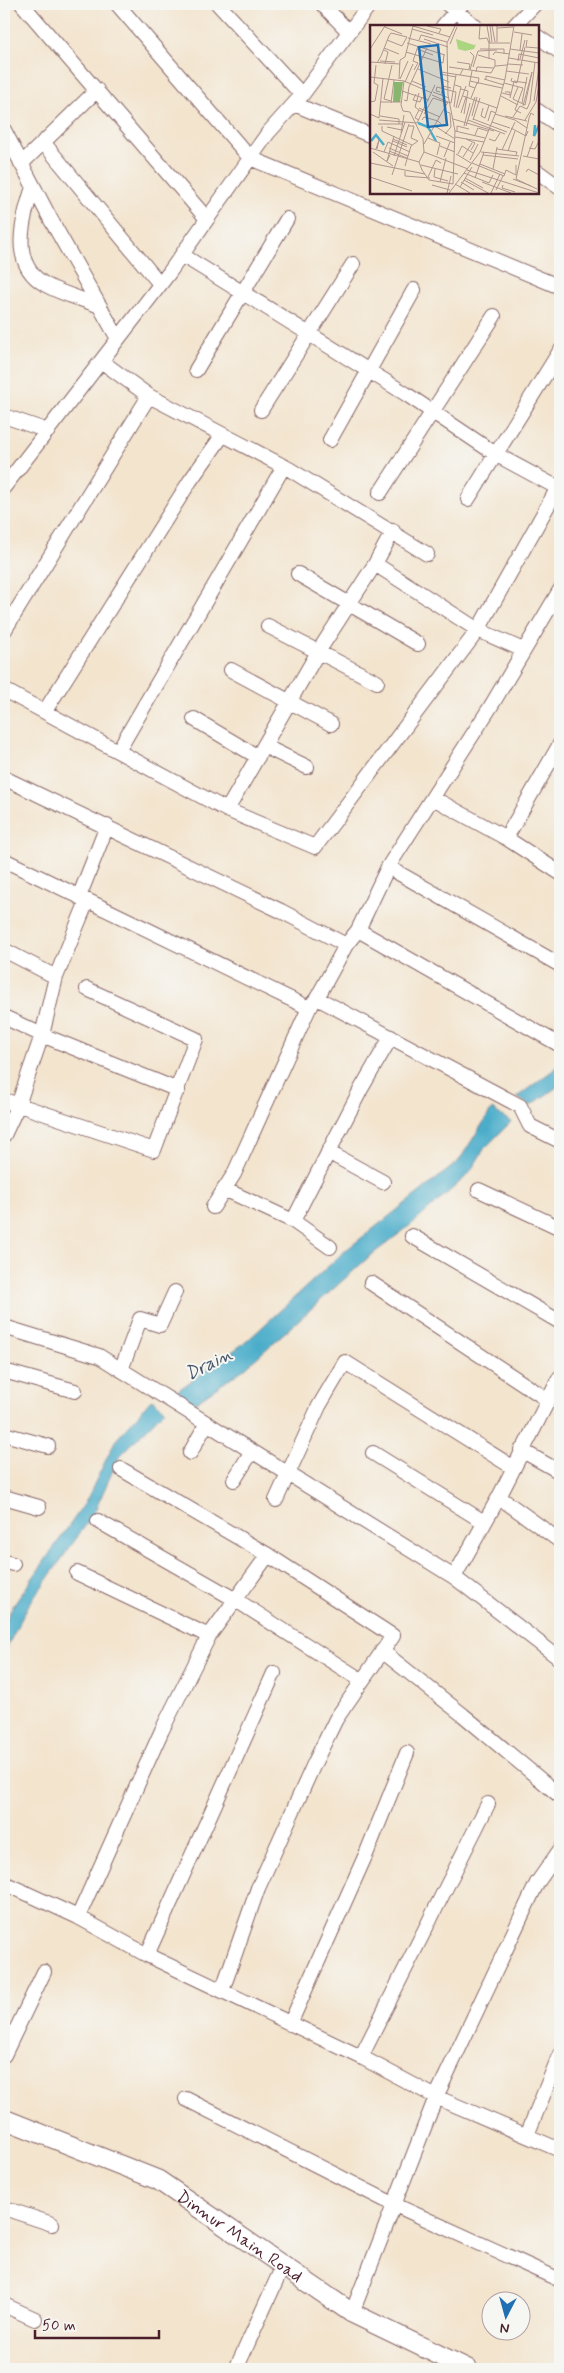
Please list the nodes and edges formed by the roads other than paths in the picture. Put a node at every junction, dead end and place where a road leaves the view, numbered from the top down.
1 (22, 4) edge
2 (117, 4) edge
3 (218, 4) edge
4 (322, 4) edge
5 (370, 4) edge
6 (535, 4) edge
7 (455, 6) edge
8 (444, 25) edge
9 (474, 25) edge
10 (518, 25) edge
11 (348, 31) junction
12 (539, 38) edge
13 (560, 52) edge
14 (97, 90) junction
15 (298, 99) junction
16 (539, 112) edge
17 (560, 126) edge
18 (4, 130) edge
19 (370, 135) edge
20 (43, 142) junction
21 (250, 158) junction
22 (21, 164) junction
23 (539, 173) edge
24 (33, 187) junction
25 (560, 188) edge
26 (208, 219) junction
27 (287, 219) dead end
28 (182, 255) junction
29 (353, 264) dead end
30 (160, 284) junction
31 (560, 287) edge
32 (414, 290) dead end
33 (243, 293) junction
34 (100, 306) junction
35 (494, 316) dead end
36 (308, 333) junction
37 (117, 337) junction
38 (560, 351) edge
39 (101, 361) junction
40 (196, 370) dead end
41 (368, 370) junction
42 (149, 396) junction
43 (261, 410) dead end
44 (432, 411) junction
45 (4, 416) edge
46 (48, 431) junction
47 (222, 436) junction
48 (330, 440) dead end
49 (497, 455) junction
50 (284, 466) junction
51 (4, 487) edge
52 (560, 487) edge
53 (380, 493) dead end
54 (468, 499) dead end
55 (393, 532) junction
56 (427, 554) dead end
57 (376, 564) junction
58 (298, 574) dead end
59 (560, 590) edge
60 (350, 604) junction
61 (268, 626) dead end
62 (478, 630) junction
63 (4, 631) edge
64 (418, 644) dead end
65 (524, 650) junction
66 (318, 652) junction
67 (231, 670) dead end
68 (377, 682) dead end
69 (4, 690) edge
70 (290, 702) junction
71 (45, 711) junction
72 (194, 719) dead end
73 (330, 724) dead end
74 (560, 744) edge
75 (118, 751) junction
76 (261, 751) junction
77 (307, 767) dead end
78 (4, 778) edge
79 (433, 798) junction
80 (226, 810) junction
81 (107, 826) junction
82 (506, 838) junction
83 (4, 860) edge
84 (388, 867) junction
85 (560, 874) edge
86 (83, 899) junction
87 (358, 930) junction
88 (346, 945) junction
89 (4, 950) edge
90 (560, 966) edge
91 (56, 976) junction
92 (87, 989) dead end
93 (313, 1003) junction
94 (4, 1017) edge
95 (42, 1035) junction
96 (391, 1037) junction
97 (560, 1046) edge
98 (178, 1090) junction
99 (4, 1100) edge
100 (18, 1106) junction
101 (4, 1135) edge
102 (560, 1141) edge
103 (328, 1152) junction
104 (383, 1182) dead end
105 (224, 1189) junction
106 (479, 1190) dead end
107 (213, 1207) dead end
108 (293, 1221) junction
109 (560, 1228) edge
110 (412, 1236) dead end
111 (330, 1247) dead end
112 (371, 1283) dead end
113 (174, 1292) dead end
114 (560, 1322) edge
115 (4, 1327) edge
116 (121, 1370) junction
117 (4, 1371) edge
118 (559, 1382) edge
119 (75, 1390) dead end
120 (548, 1400) junction
121 (208, 1423) junction
122 (4, 1434) edge
123 (48, 1446) dead end
124 (521, 1450) junction
125 (252, 1451) junction
126 (190, 1453) dead end
127 (373, 1453) dead end
128 (514, 1468) junction
129 (121, 1469) dead end
130 (560, 1472) edge
131 (288, 1473) junction
132 (234, 1480) dead end
133 (4, 1497) edge
134 (499, 1497) junction
135 (276, 1500) dead end
136 (39, 1507) dead end
137 (98, 1521) dead end
138 (484, 1522) junction
139 (560, 1541) edge
140 (268, 1555) junction
141 (77, 1573) dead end
142 (454, 1577) junction
143 (236, 1600) junction
144 (209, 1636) junction
145 (382, 1651) junction
146 (560, 1659) edge
147 (274, 1674) dead end
148 (361, 1680) junction
149 (407, 1753) dead end
150 (560, 1796) edge
151 (488, 1804) dead end
152 (560, 1850) edge
153 (4, 1883) edge
154 (78, 1917) junction
155 (147, 1955) junction
156 (44, 1972) dead end
157 (222, 1991) junction
158 (290, 2024) junction
159 (560, 2054) edge
160 (4, 2055) edge
161 (362, 2058) junction
162 (436, 2097) junction
163 (186, 2099) dead end
164 (4, 2119) edge
165 (527, 2135) junction
166 (560, 2150) edge
167 (395, 2205) junction
168 (4, 2208) edge
169 (52, 2224) dead end
170 (284, 2266) junction
171 (560, 2280) edge
172 (4, 2305) edge
173 (352, 2313) junction
174 (35, 2319) dead end
175 (236, 2369) edge
176 (468, 2369) edge

1 - 14 street
2 - 21 street
3 - 15 street
4 - 11 street
5 - 11 street
6 - 10 street
7 - 8 street
7 - 9 street
11 - 15 street
12 - 13 street
14 - 20 street
14 - 26 street
15 - 19 street
15 - 21 street
16 - 17 street
18 - 22 street
20 - 22 street
20 - 30 street
21 - 26 street
21 - 31 street
22 - 24 street
23 - 25 street
24 - 34 street
24 - 34 street
26 - 28 street
27 - 33 street
28 - 30 street
28 - 33 street
29 - 36 street
30 - 37 street
32 - 41 street
33 - 36 street
33 - 40 street
34 - 37 street
35 - 44 street
36 - 41 street
36 - 43 street
37 - 39 street
38 - 49 street
39 - 42 street
39 - 46 street
41 - 44 street
41 - 48 street
42 - 47 street
42 - 63 street
44 - 49 street
44 - 53 street
45 - 46 street
46 - 51 street
47 - 50 street
47 - 71 street
49 - 52 street
49 - 54 street
50 - 55 street
50 - 75 street
52 - 62 street
55 - 56 street
55 - 57 street
57 - 60 street
57 - 62 street
58 - 60 street
59 - 65 street
60 - 64 street
60 - 66 street
61 - 66 street
62 - 65 street
62 - 80 street
65 - 79 street
66 - 68 street
66 - 70 street
67 - 70 street
69 - 71 street
70 - 73 street
70 - 76 street
71 - 75 street
72 - 76 street
74 - 82 street
75 - 80 street
76 - 77 street
76 - 80 street
78 - 81 street
79 - 82 street
79 - 84 street
81 - 86 street
81 - 88 street
82 - 85 street
83 - 86 street
84 - 87 street
84 - 90 street
86 - 91 street
86 - 93 street
87 - 88 street
87 - 97 street
88 - 93 street
89 - 91 street
91 - 95 street
92 - 98 street
93 - 96 street
93 - 105 street
94 - 95 street
95 - 98 street
95 - 100 street
96 - 102 street
96 - 103 street
98 - 100 street
99 - 100 street
100 - 101 street
103 - 104 street
103 - 108 street
105 - 107 street
105 - 108 street
106 - 109 street
108 - 111 street
110 - 114 street
112 - 120 street
113 - 116 street
115 - 116 street
116 - 121 street
117 - 119 street
118 - 120 street
120 - 124 street
121 - 125 street
121 - 126 street
122 - 123 street
124 - 128 street
124 - 130 street
125 - 131 street
125 - 132 street
127 - 138 street
128 - 131 street
128 - 134 street
129 - 140 street
131 - 135 street
131 - 142 street
133 - 136 street
134 - 138 street
134 - 139 street
137 - 143 street
138 - 142 street
140 - 143 street
140 - 145 street
141 - 144 street
142 - 146 street
143 - 144 street
143 - 148 street
144 - 154 street
145 - 148 street
145 - 150 street
147 - 155 street
148 - 157 street
149 - 158 street
151 - 161 street
152 - 162 street
153 - 154 street
154 - 155 street
155 - 157 street
156 - 160 street
157 - 158 street
158 - 161 street
159 - 165 street
161 - 162 street
162 - 165 street
162 - 167 street
163 - 167 street
164 - 170 street, Dinnur Main Road
165 - 166 street
167 - 171 street
167 - 173 street
168 - 169 street
170 - 173 street, Dinnur Main Road
170 - 175 street
172 - 174 street
173 - 176 street, Dinnur Main Road

